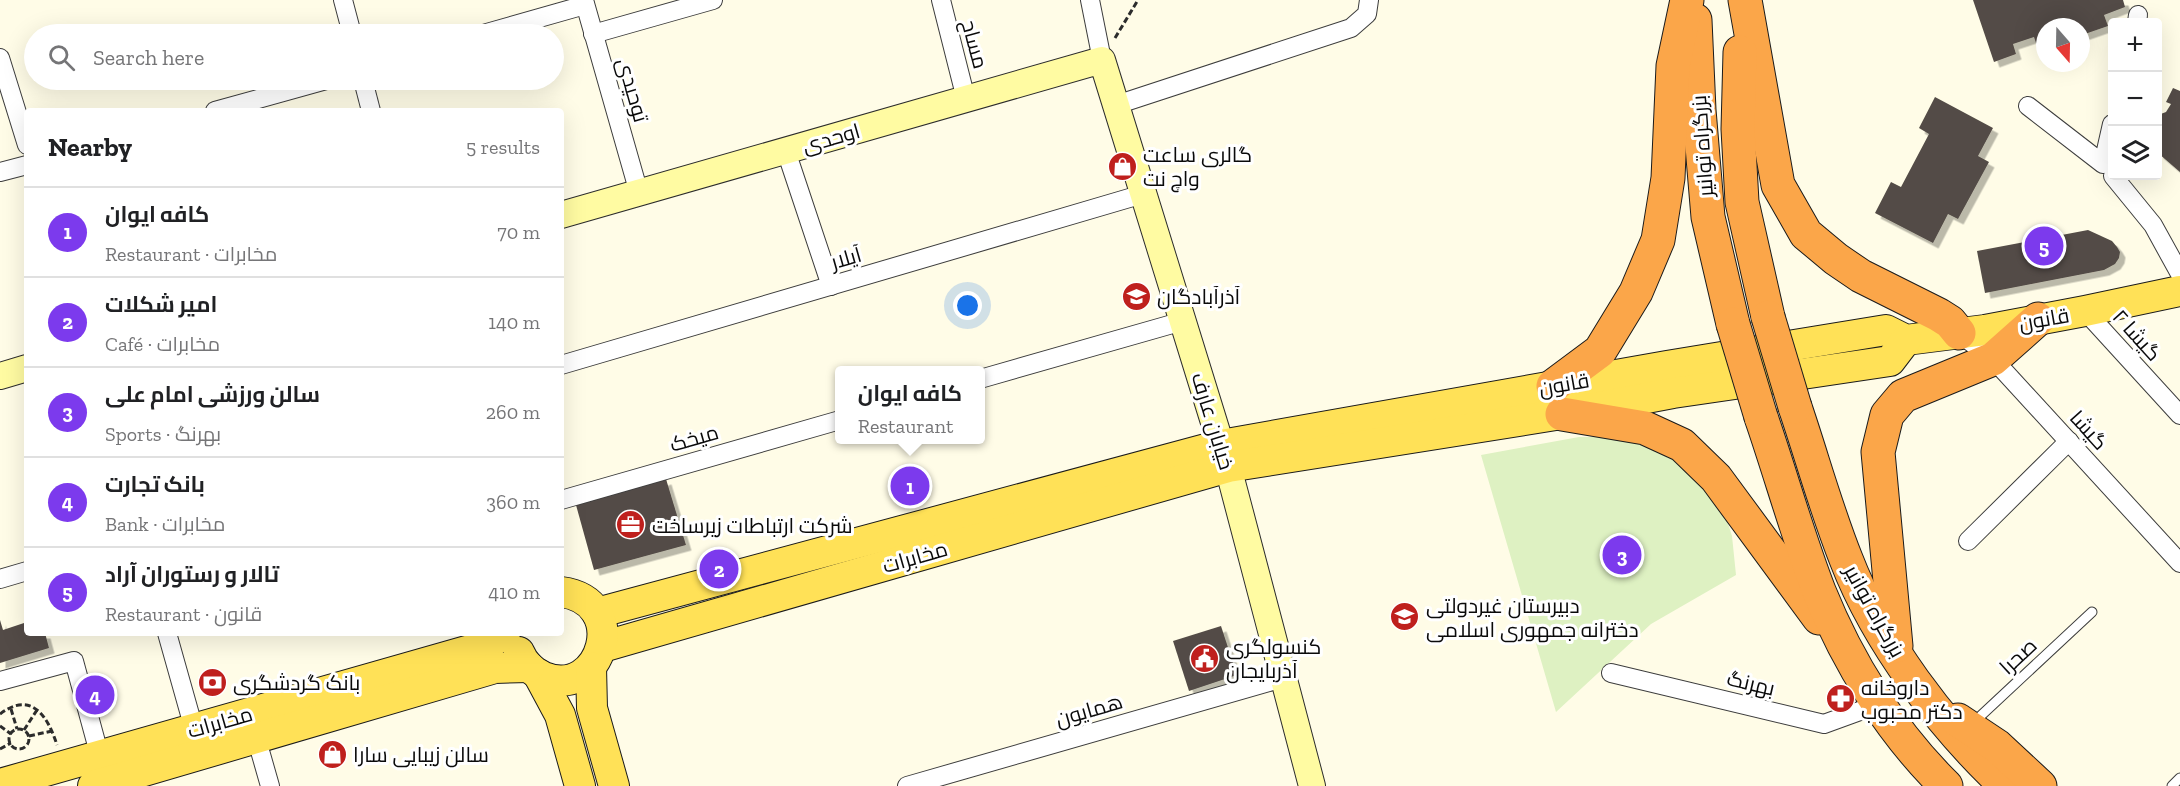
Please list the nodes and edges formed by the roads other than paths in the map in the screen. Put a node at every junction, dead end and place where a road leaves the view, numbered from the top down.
1 (343, 0) edge
2 (713, 0) edge
3 (941, 0) edge
4 (1090, 0) edge
5 (1369, 0) edge
6 (1687, 0) edge
7 (1694, 0) edge
8 (1743, 0) edge
9 (585, 3) edge
10 (349, 24) edge
11 (516, 24) edge
12 (593, 34) junction
13 (0, 58) edge
14 (1102, 60) junction
15 (290, 90) edge
16 (366, 90) edge
17 (966, 99) junction
18 (1116, 105) junction
19 (2028, 106) dead end
20 (226, 108) edge
21 (370, 108) edge
22 (24, 135) edge
23 (786, 151) junction
24 (24, 166) edge
25 (2108, 171) edge
26 (0, 172) edge
27 (2116, 180) edge
28 (639, 193) junction
29 (1143, 194) junction
30 (564, 214) edge
31 (2180, 274) edge
32 (831, 286) junction
33 (2180, 291) edge
34 (2085, 311) junction
35 (2038, 319) junction
36 (1183, 321) junction
37 (1959, 333) junction
38 (1993, 359) junction
39 (564, 364) edge
40 (24, 369) edge
41 (0, 376) edge
42 (985, 378) edge
43 (1558, 400) junction
44 (2180, 415) edge
45 (835, 421) edge
46 (2068, 441) junction
47 (1224, 456) junction
48 (564, 499) edge
49 (1968, 541) dead end
50 (2180, 563) edge
51 (24, 572) edge
52 (0, 579) edge
53 (564, 588) edge
54 (2092, 612) dead end
55 (597, 613) junction
56 (168, 636) edge
57 (502, 636) edge
58 (516, 636) edge
59 (1897, 654) junction
60 (597, 657) junction
61 (1856, 667) junction
62 (533, 671) junction
63 (1611, 673) dead end
64 (1283, 678) junction
65 (0, 681) edge
66 (1929, 701) junction
67 (1879, 704) junction
68 (1969, 727) junction
69 (194, 729) junction
70 (256, 737) junction
71 (14, 777) edge
72 (102, 778) edge
73 (964, 778) edge
74 (2180, 778) edge
75 (1936, 785) edge
76 (270, 786) edge
77 (580, 786) edge
78 (614, 786) edge
79 (907, 786) edge
80 (1312, 786) edge
81 (2006, 786) edge
82 (2040, 786) edge
83 (2172, 786) edge

1 - 10 street
2 - 12 street
3 - 17 street, مساح
4 - 14 street
5 - 18 street
6 - 43 highway
7 - 61 highway, بزرگراه توانیر, bridge
8 - 37 highway
8 - 59 highway, بزرگراه توانیر, bridge
9 - 11 street
9 - 12 street, توحیدی
12 - 28 street, توحیدی
13 - 22 street
14 - 17 street, اوحدی
14 - 18 street, خیابان عارف
15 - 20 street
16 - 21 street
17 - 23 street, اوحدی
18 - 29 street, خیابان عارف
19 - 25 street
23 - 28 street, اوحدی
23 - 32 street
24 - 26 street
27 - 31 street
28 - 30 street, اوحدی
29 - 32 street, آیلار
29 - 36 street, خیابان عارف
32 - 39 street, آیلار
33 - 34 main road, قانون
34 - 35 main road, قانون
34 - 44 street, گیشا ۲
35 - 37 main road, قانون
35 - 38 highway
36 - 42 street
36 - 47 street, خیابان عارف
37 - 38 street, گیشا
37 - 43 main road, قانون
38 - 46 street, گیشا
38 - 59 highway
40 - 41 street
43 - 47 main road, قانون
43 - 61 highway
45 - 48 street, میخک
46 - 49 street
46 - 50 street, گیشا
47 - 55 main road, مخابرات
47 - 60 main road, مخابرات
47 - 64 street, خیابان عارف
51 - 52 street
53 - 55 main road
54 - 68 lane, صحرا
55 - 60 main road
56 - 69 street
57 - 69 main road, مخابرات
58 - 62 main road
59 - 66 highway, بزرگراه توانیر
60 - 62 main road, مخابرات
60 - 78 main road
61 - 67 highway, بزرگراه توانیر
62 - 70 main road, مخابرات
62 - 77 main road
63 - 67 street, بهرنگ
64 - 73 street, همایون
64 - 80 street, خیابان عارف
65 - 72 street
66 - 68 highway
66 - 81 highway, بزرگراه توانیر
67 - 75 highway, بزرگراه توانیر
68 - 82 highway
69 - 72 main road, مخابرات
70 - 72 main road, مخابرات
70 - 76 street
71 - 72 main road, مخابرات
73 - 79 street, همایون
74 - 83 lane

